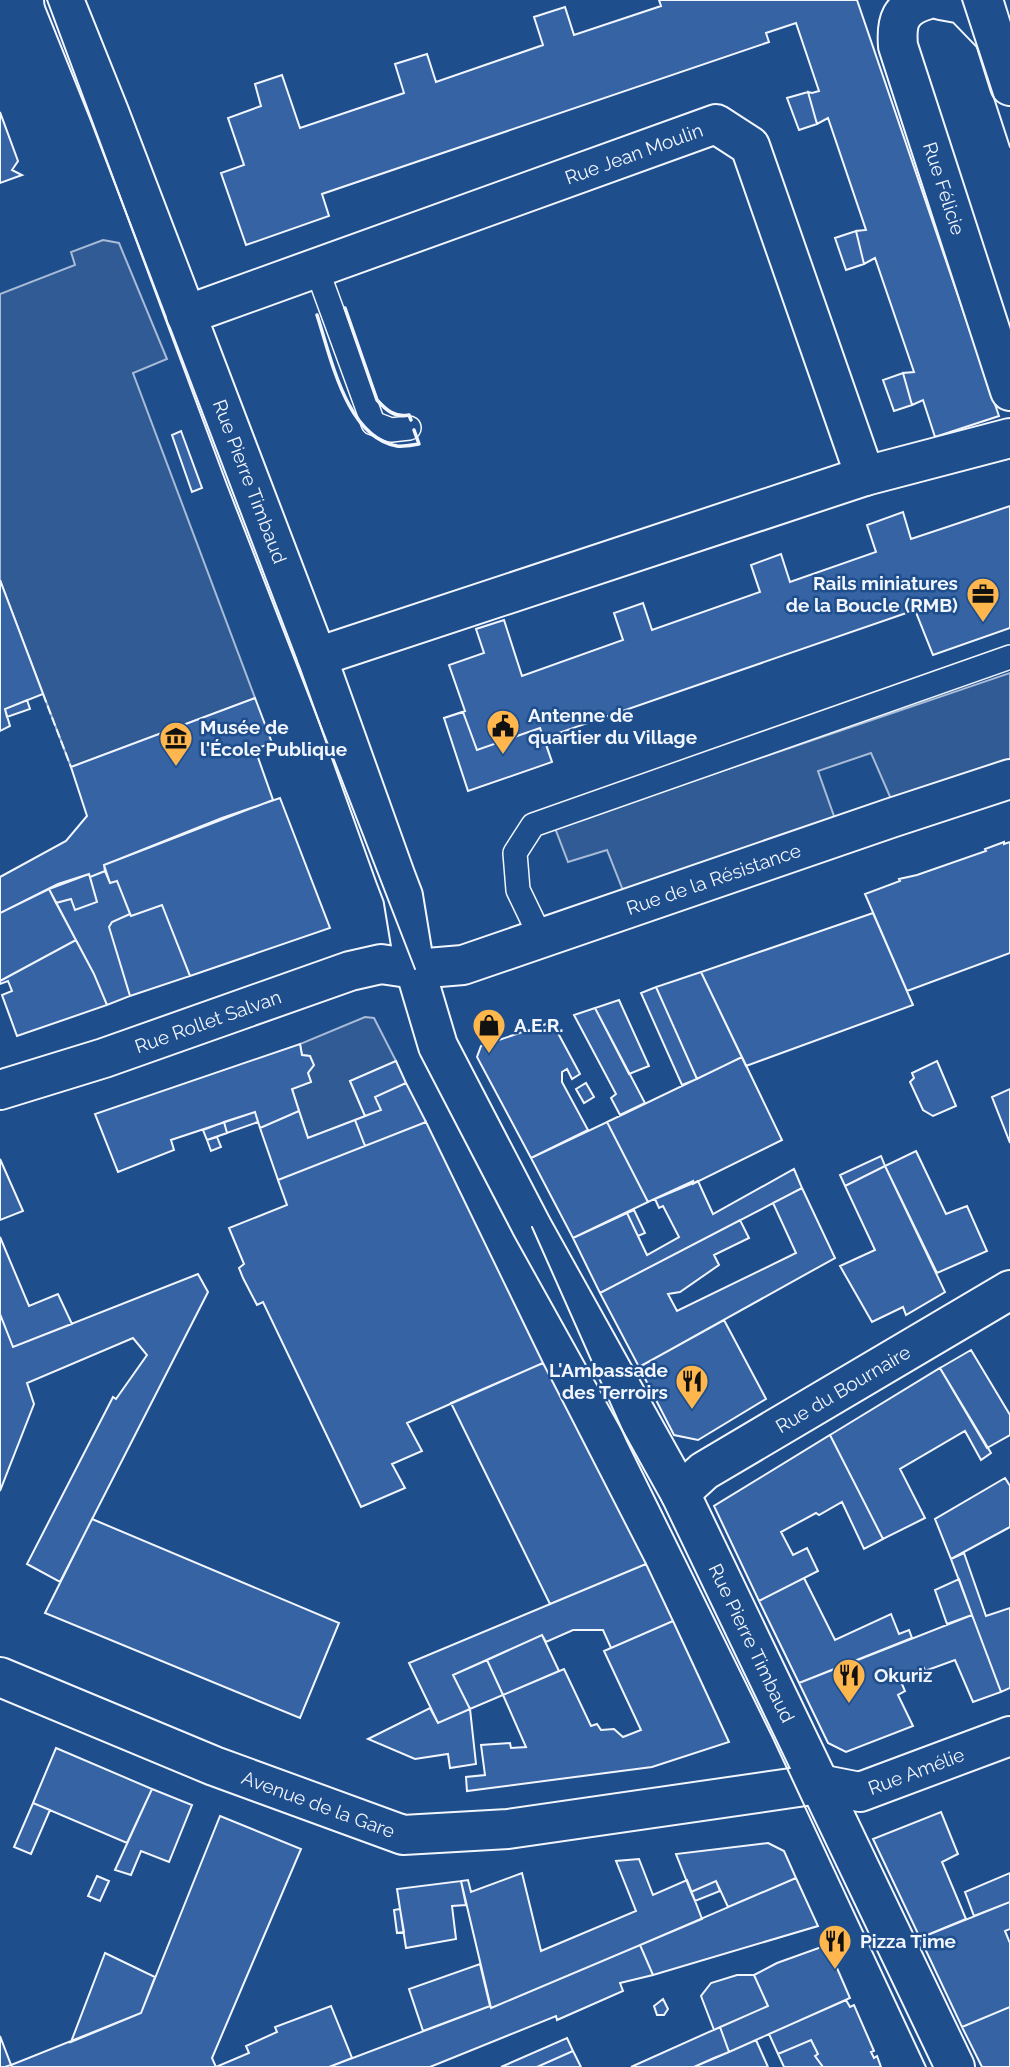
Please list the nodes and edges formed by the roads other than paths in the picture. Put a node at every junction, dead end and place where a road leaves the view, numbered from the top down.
1 (64, 0) edge
2 (926, 0) edge
3 (942, 0) edge
4 (988, 17) edge
5 (1010, 86) edge
6 (316, 267) junction
7 (186, 315) junction
8 (1010, 391) edge
9 (409, 428) dead end
10 (1010, 438) edge
11 (865, 476) junction
12 (317, 657) junction
13 (1010, 657) edge
14 (1010, 779) edge
15 (542, 940) junction
16 (415, 969) junction
17 (0, 1090) edge
18 (1010, 1290) edge
19 (680, 1493) junction
20 (0, 1677) edge
21 (1010, 1736) edge
22 (819, 1784) junction
23 (955, 2067) edge

1 - 7 street, Rue Pierre Timbaud
2 - 8 street, Rue Félicie
3 - 4 street
4 - 5 street
6 - 7 street, Rue Jean Moulin
6 - 9 lane
6 - 11 street, Rue Jean Moulin
7 - 12 street, Rue Pierre Timbaud
10 - 11 street
11 - 12 street
12 - 16 street, Rue Pierre Timbaud
13 - 15 lane
14 - 15 street, Rue de la Résistance
15 - 16 street, Rue de la Résistance
16 - 17 street, Rue Rollet Salvan
16 - 19 street, Rue Pierre Timbaud
18 - 19 street, Rue du Bournaire
19 - 22 street, Rue Pierre Timbaud
20 - 22 street, Avenue de la Gare
21 - 22 street, Rue Amélie
22 - 23 street, Rue Pierre Timbaud

